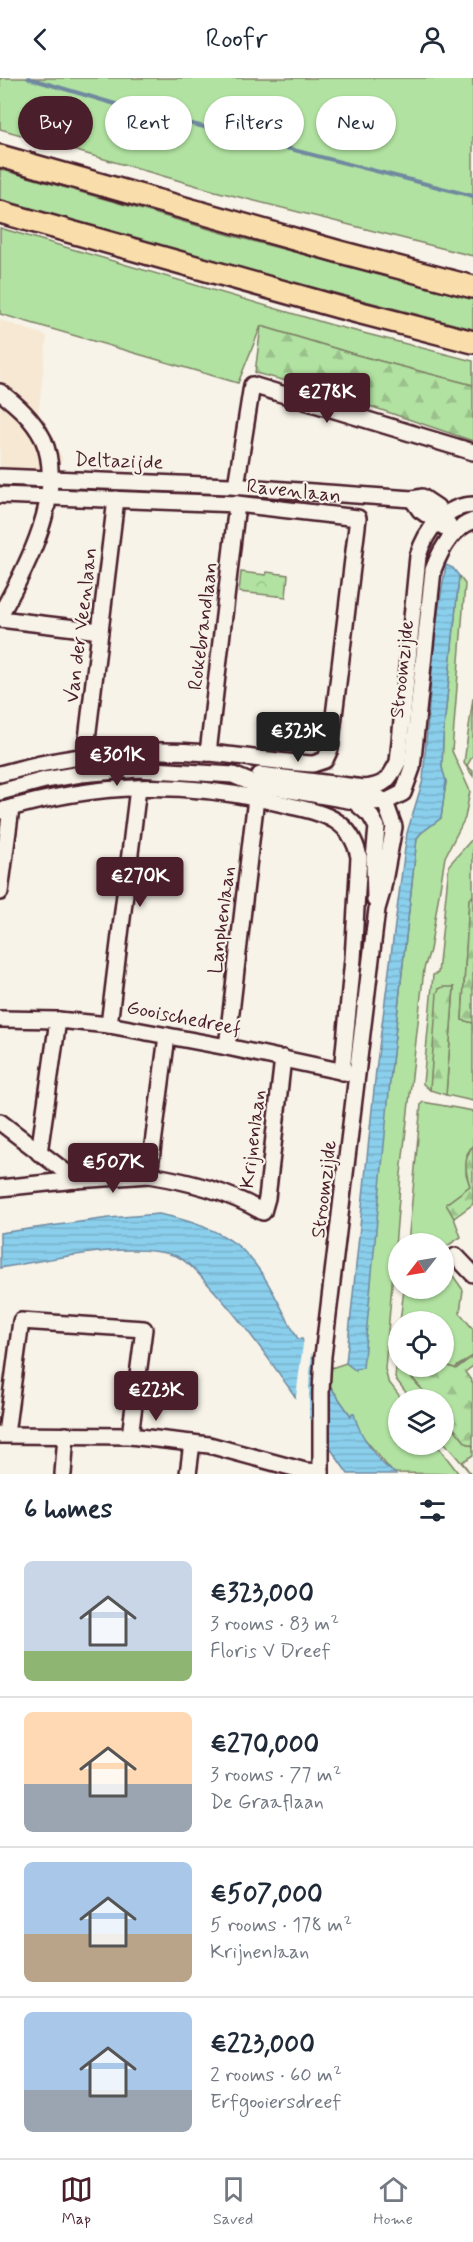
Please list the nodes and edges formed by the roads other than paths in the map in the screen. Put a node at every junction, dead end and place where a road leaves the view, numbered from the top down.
1 (0, 156) edge
2 (0, 212) edge
3 (340, 252) junction
4 (473, 273) edge
5 (473, 287) edge
6 (473, 342) edge
7 (0, 392) edge
8 (473, 452) edge
9 (0, 477) edge
10 (51, 478) junction
11 (236, 486) junction
12 (0, 495) edge
13 (49, 496) junction
14 (116, 499) junction
15 (237, 504) junction
16 (473, 505) edge
17 (440, 519) junction
18 (473, 521) edge
19 (454, 533) junction
20 (0, 617) edge
21 (100, 631) junction
22 (208, 753) junction
23 (85, 756) junction
24 (0, 774) edge
25 (233, 776) junction
26 (138, 788) junction
27 (364, 788) junction
28 (0, 792) edge
29 (256, 798) junction
30 (354, 801) junction
31 (386, 802) junction
32 (5, 810) edge
33 (0, 892) edge
34 (377, 909) junction
35 (0, 1019) edge
36 (58, 1020) junction
37 (109, 1025) junction
38 (167, 1036) junction
39 (227, 1047) junction
40 (283, 1058) junction
41 (342, 1072) junction
42 (358, 1074) junction
43 (0, 1122) edge
44 (39, 1153) junction
45 (149, 1175) junction
46 (76, 1180) junction
47 (0, 1188) edge
48 (456, 1256) dead end
49 (473, 1274) edge
50 (3, 1435) edge
51 (66, 1435) junction
52 (130, 1436) junction
53 (192, 1443) junction
54 (305, 1473) edge
55 (321, 1473) edge
56 (63, 1474) edge
57 (188, 1474) edge

1 - 3 highway
2 - 6 highway
3 - 4 highway
3 - 5 highway
7 - 10 street
8 - 11 street
9 - 10 street, Deltazijde
10 - 11 street, Deltazijde
10 - 13 street
11 - 17 street, Deltazijde
12 - 13 street, Ravenlaan
13 - 14 street, Ravenlaan
13 - 20 street
14 - 15 street, Ravenlaan
14 - 21 street, Van der Veenlaan
15 - 22 street, Rokebrandlaan
15 - 22 street, Ravenlaan
16 - 17 street
17 - 19 street, Deltazijde
17 - 27 street, Stroomzijde
18 - 19 street
19 - 31 street, Stroomzijde
20 - 21 street
21 - 23 street, Van der Veenlaan
22 - 23 street
23 - 24 street
25 - 27 street
25 - 28 street
25 - 30 street
26 - 29 street
26 - 32 street
26 - 37 street
27 - 31 street
29 - 39 street, Lanphenlaan
29 - 41 street
30 - 31 street
30 - 34 street, Stroomzijde
31 - 34 street, Stroomzijde
32 - 33 street
34 - 42 street, Stroomzijde
35 - 36 street, Gooischedreef
36 - 37 street, Gooischedreef
36 - 44 street
37 - 38 street, Gooischedreef
38 - 39 street, Gooischedreef
38 - 45 street
39 - 40 street, Gooischedreef
40 - 41 street, Gooischedreef
40 - 45 street, Krijnenlaan
41 - 42 street, Gooischedreef
42 - 55 street, Stroomzijde
43 - 44 street
44 - 46 street
45 - 46 street, Krijnenlaan
46 - 47 street, Krijnenlaan
48 - 49 street
50 - 51 street
50 - 52 street
51 - 52 street
51 - 56 street
52 - 53 street
53 - 54 street
53 - 57 street
54 - 55 street

